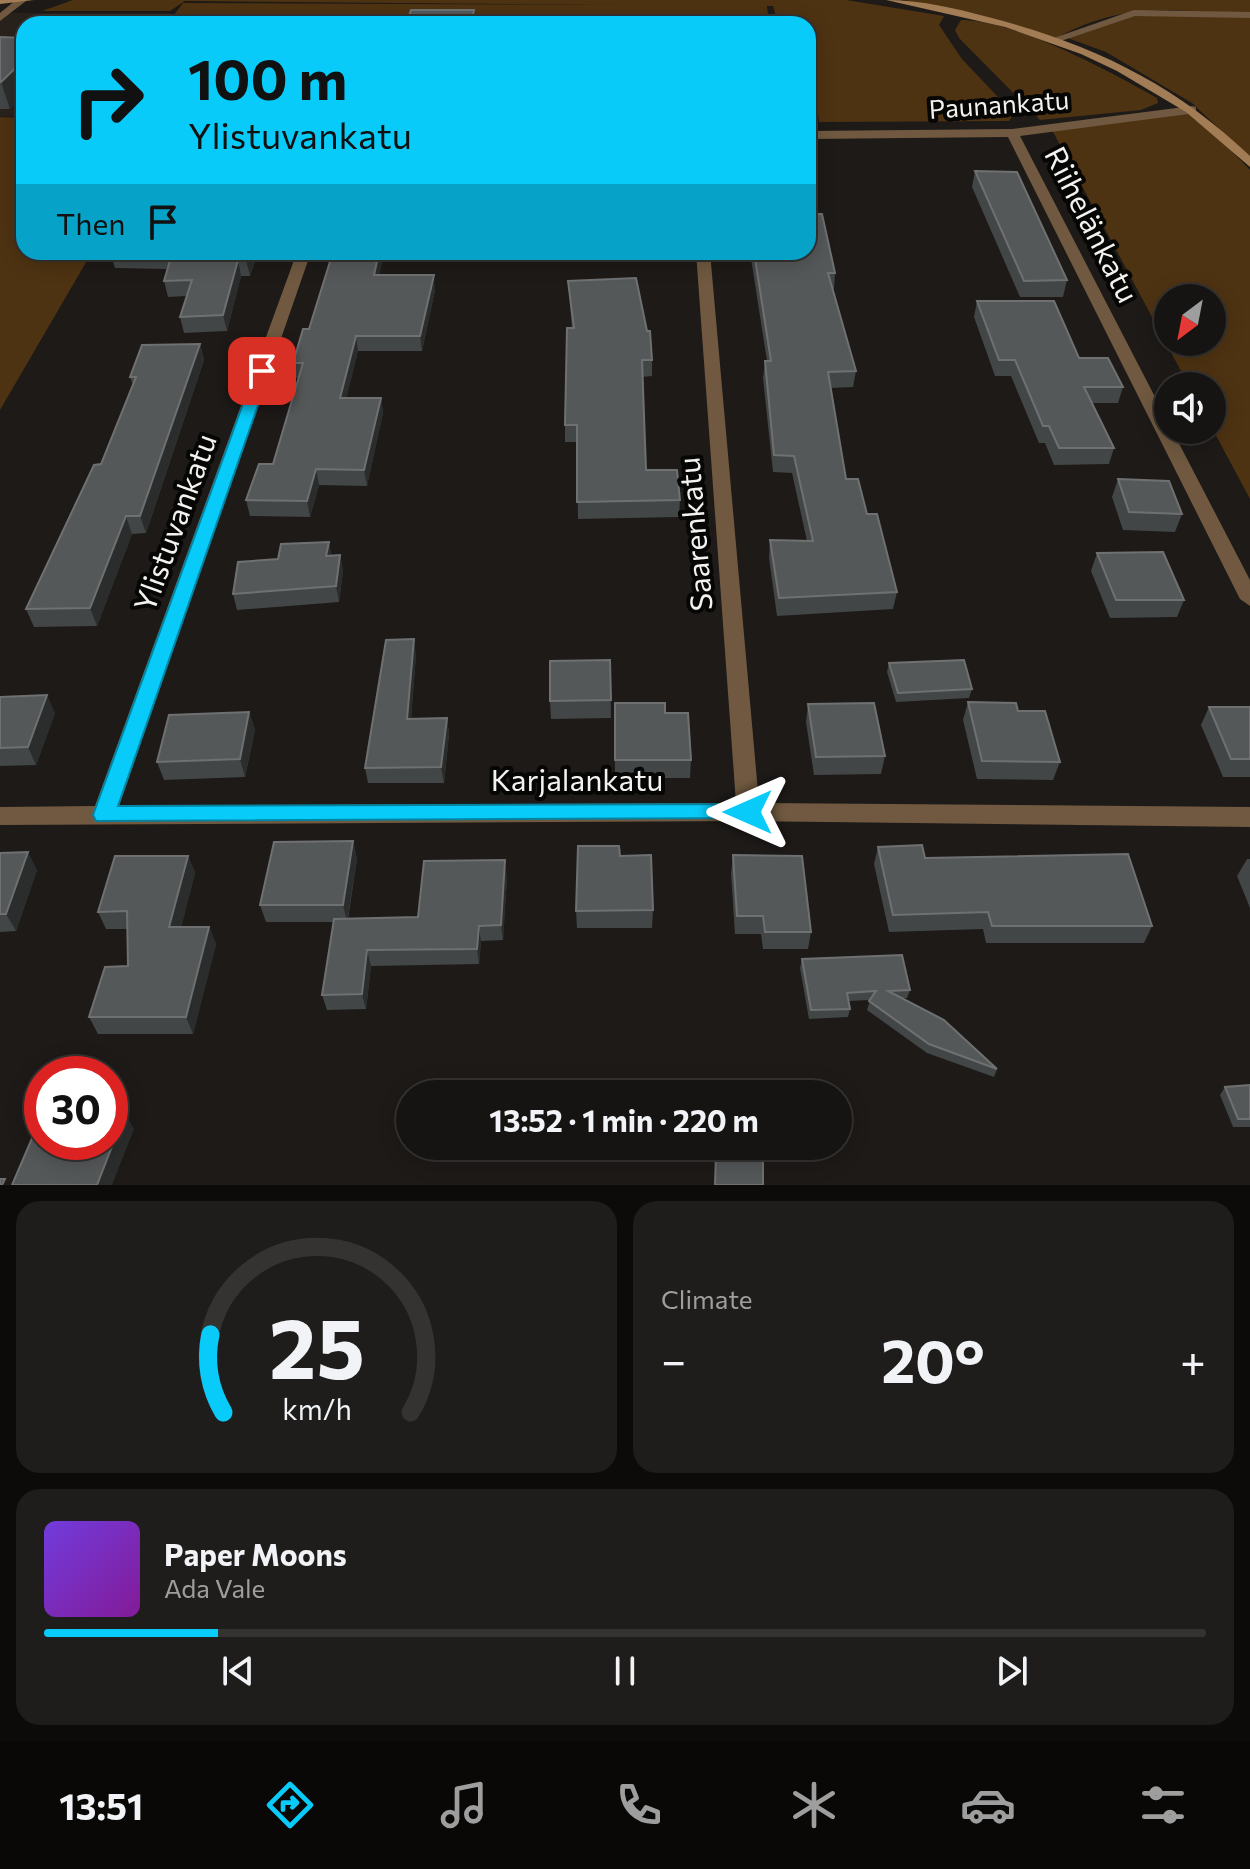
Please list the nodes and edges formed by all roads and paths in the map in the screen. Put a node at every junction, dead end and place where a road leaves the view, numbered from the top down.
1 (891, 0) edge
2 (0, 1) edge
3 (25, 1) edge
4 (1250, 15) edge
5 (0, 18) edge
6 (1054, 40) junction
7 (1192, 110) junction
8 (1012, 133) junction
9 (816, 135) edge
10 (1250, 163) edge
11 (301, 260) edge
12 (704, 260) edge
13 (1250, 599) edge
14 (748, 812) junction
15 (104, 815) junction
16 (0, 816) edge
17 (1250, 817) edge

1 - 6 main road
2 - 3 main road
3 - 5 lane
4 - 6 street
6 - 7 main road
7 - 8 street, Paunankatu
7 - 10 main road
8 - 9 street, Paunankatu
8 - 13 street, Riihelänkatu
11 - 15 street, Ylistuvankatu
12 - 14 street, Saarenkatu
14 - 15 street, Karjalankatu
14 - 17 street, Karjalankatu
15 - 16 street, Karjalankatu

